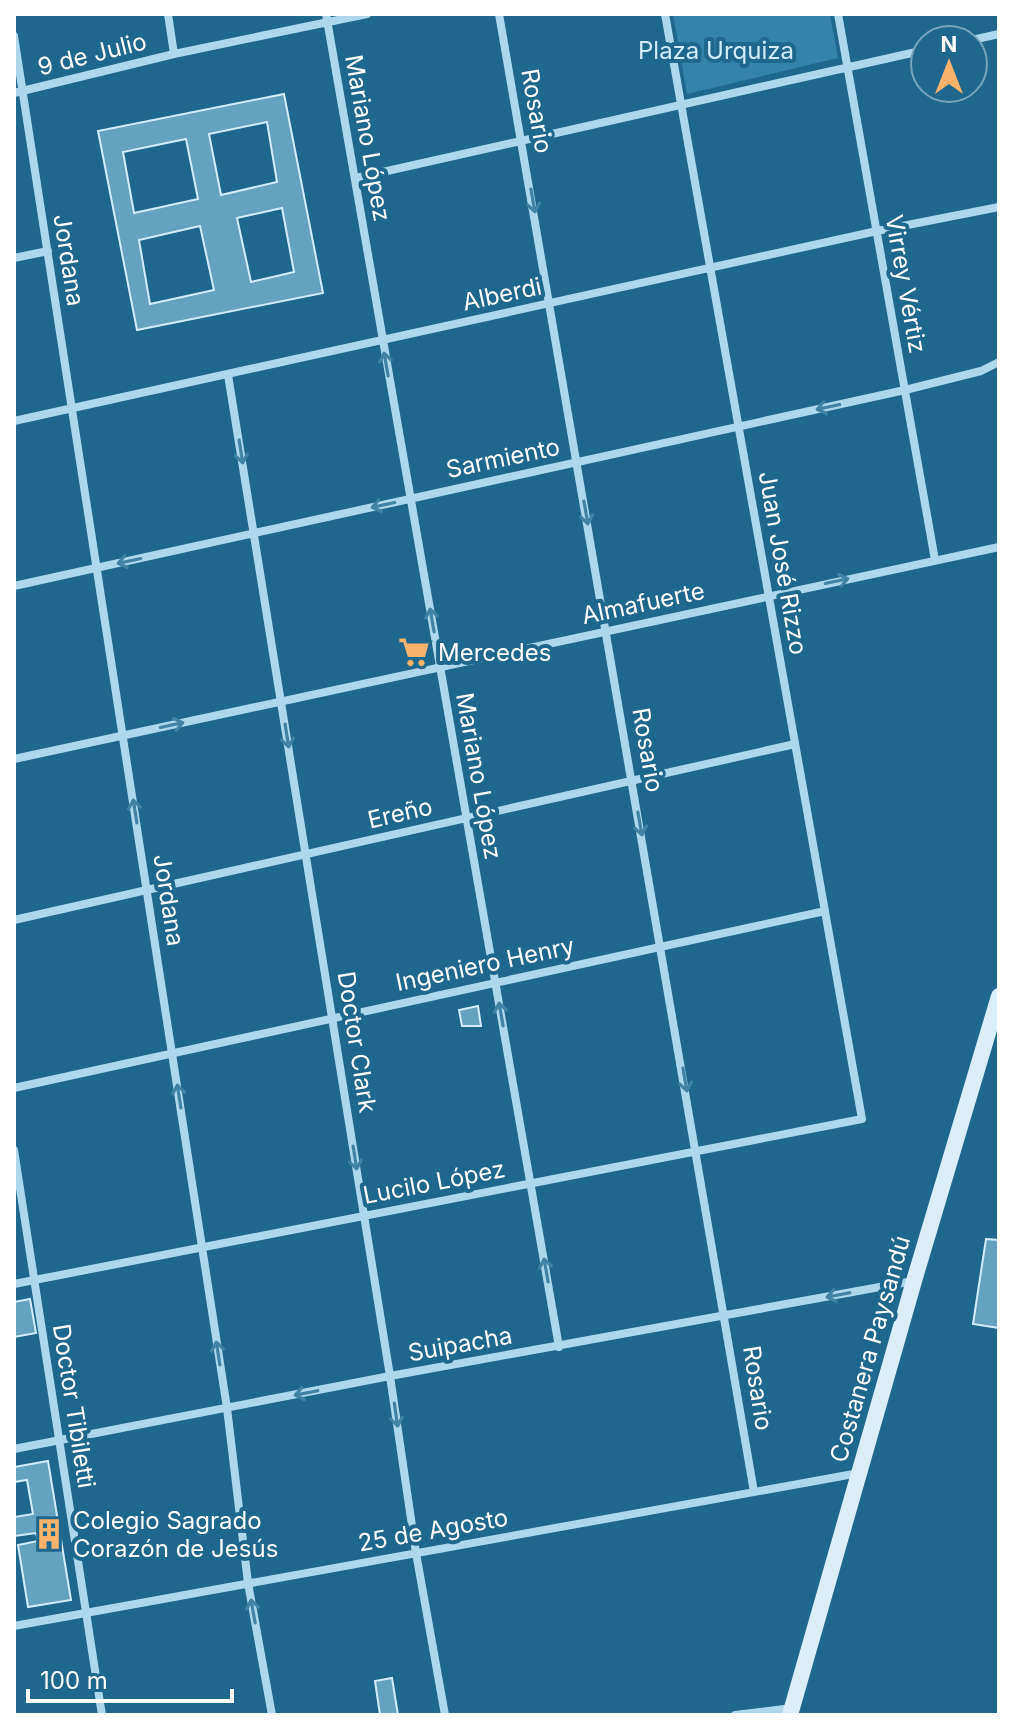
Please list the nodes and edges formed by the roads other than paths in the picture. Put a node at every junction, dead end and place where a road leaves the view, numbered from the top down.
1 (168, 14) edge
2 (367, 14) edge
3 (499, 14) edge
4 (665, 14) edge
5 (838, 14) edge
6 (327, 18) edge
7 (14, 36) edge
8 (909, 53) edge
9 (174, 54) junction
10 (847, 67) junction
11 (19, 92) edge
12 (681, 104) junction
13 (522, 141) junction
14 (356, 178) junction
15 (999, 207) edge
16 (877, 231) junction
17 (48, 251) junction
18 (14, 258) edge
19 (711, 268) junction
20 (551, 304) junction
21 (382, 340) junction
22 (999, 362) edge
23 (228, 375) junction
24 (905, 390) junction
25 (72, 408) junction
26 (14, 421) edge
27 (739, 426) junction
28 (577, 462) junction
29 (411, 499) junction
30 (255, 533) junction
31 (999, 547) edge
32 (935, 560) junction
33 (97, 568) junction
34 (14, 586) edge
35 (769, 596) junction
36 (607, 631) junction
37 (440, 667) junction
38 (282, 701) junction
39 (123, 735) junction
40 (795, 744) junction
41 (14, 759) edge
42 (633, 781) junction
43 (466, 818) junction
44 (306, 854) junction
45 (147, 890) junction
46 (825, 911) junction
47 (14, 920) edge
48 (661, 946) junction
49 (495, 983) junction
50 (999, 996) edge
51 (332, 1018) junction
52 (172, 1053) junction
53 (14, 1088) edge
54 (862, 1119) joint
55 (14, 1150) edge
56 (697, 1151) junction
57 (530, 1183) junction
58 (365, 1215) junction
59 (202, 1247) junction
60 (35, 1280) junction
61 (914, 1281) junction
62 (14, 1284) edge
63 (725, 1316) junction
64 (559, 1347) junction
65 (390, 1376) junction
66 (227, 1408) junction
67 (60, 1441) junction
68 (14, 1449) edge
69 (860, 1473) junction
70 (754, 1492) junction
71 (416, 1553) junction
72 (248, 1583) junction
73 (84, 1613) junction
74 (14, 1626) edge
75 (792, 1711) edge
76 (102, 1715) edge
77 (272, 1715) edge
78 (445, 1715) edge
79 (735, 1715) edge

1 - 9 street
2 - 6 street, 9 de Julio
3 - 13 street, Rosario
4 - 12 street, Juan José Rizzo
5 - 10 street, Virrey Vértiz
6 - 9 street, 9 de Julio
6 - 14 street, Mariano López
7 - 11 street, Jordana
8 - 10 street
9 - 11 street, 9 de Julio
10 - 12 street
10 - 16 street, Virrey Vértiz
11 - 17 street, Jordana
12 - 13 street
12 - 19 street, Juan José Rizzo
13 - 14 street
13 -> 20 street, Rosario
14 - 21 street, Mariano López
15 - 16 street, Alberdi
16 - 19 street, Alberdi
16 - 24 street, Virrey Vértiz
17 - 18 street
17 - 25 street, Jordana
19 - 20 street, Alberdi
19 - 27 street, Juan José Rizzo
20 - 21 street, Alberdi
20 - 28 street, Rosario
21 - 23 street, Alberdi
29 -> 21 street, Mariano López
22 - 24 street, Sarmiento
23 - 25 street, Alberdi
23 -> 30 street, Doctor Clark
24 -> 27 street, Sarmiento
24 - 32 street, Virrey Vértiz
25 - 26 street, Alberdi
25 - 33 street, Jordana
27 - 28 street, Sarmiento
27 - 35 street, Juan José Rizzo
28 - 29 street, Sarmiento
28 -> 36 street, Rosario
29 -> 30 street, Sarmiento
37 -> 29 street, Mariano López
30 -> 33 street, Sarmiento
30 - 38 street, Doctor Clark
31 - 32 street, Almafuerte
35 -> 32 street, Almafuerte
33 - 34 street, Sarmiento
33 - 39 street, Jordana
35 - 36 street, Almafuerte
35 - 40 street, Juan José Rizzo
36 - 37 street, Almafuerte
36 - 42 street, Rosario
37 - 38 street, Almafuerte
37 - 43 street, Mariano López
39 -> 38 street, Almafuerte
38 -> 44 street, Doctor Clark
39 - 41 street, Almafuerte
45 -> 39 street, Jordana
40 - 42 street, Ereño
40 - 46 street, Juan José Rizzo
42 - 43 street, Ereño
42 -> 48 street, Rosario
43 - 44 street, Ereño
43 - 49 street, Mariano López
44 - 45 street, Ereño
44 - 51 street, Doctor Clark
45 - 47 street, Ereño
45 - 52 street, Jordana
46 - 48 street, Ingeniero Henry
46 - 54 street, Juan José Rizzo
48 - 49 street, Ingeniero Henry
48 -> 56 street, Rosario
49 - 51 street, Ingeniero Henry
57 -> 49 street, Mariano López
50 - 61 main road, Costanera Paysandú
51 - 52 street, Ingeniero Henry
51 -> 58 street, Doctor Clark
52 - 53 street, Ingeniero Henry
59 -> 52 street, Jordana
54 - 56 street, Lucilo López
55 - 60 street, Doctor Tibiletti
56 - 57 street, Lucilo López
56 - 63 street, Rosario
57 - 58 street, Lucilo López
64 -> 57 street, Mariano López
58 - 59 street, Lucilo López
58 - 65 street, Doctor Clark
59 - 60 street, Lucilo López
66 -> 59 street, Jordana
60 - 62 street, Lucilo López
60 - 67 street, Doctor Tibiletti
61 -> 63 street, Suipacha
61 - 69 main road, Costanera Paysandú
63 - 64 street, Suipacha
63 - 70 street, Rosario
64 - 65 street, Suipacha
65 -> 66 street, Suipacha
65 -> 71 street, Doctor Clark
66 - 67 street, Suipacha
66 - 72 street, Jordana
67 - 68 street, Suipacha
67 - 73 street, Doctor Tibiletti
69 - 70 street, 25 de Agosto
69 - 75 main road, Costanera Paysandú
70 - 71 street, 25 de Agosto
71 - 72 street, 25 de Agosto
71 - 78 street, Doctor Clark
72 - 73 street, 25 de Agosto
77 -> 72 street, Jordana
73 - 74 street, 25 de Agosto
73 - 76 street, Doctor Tibiletti
75 - 79 street

